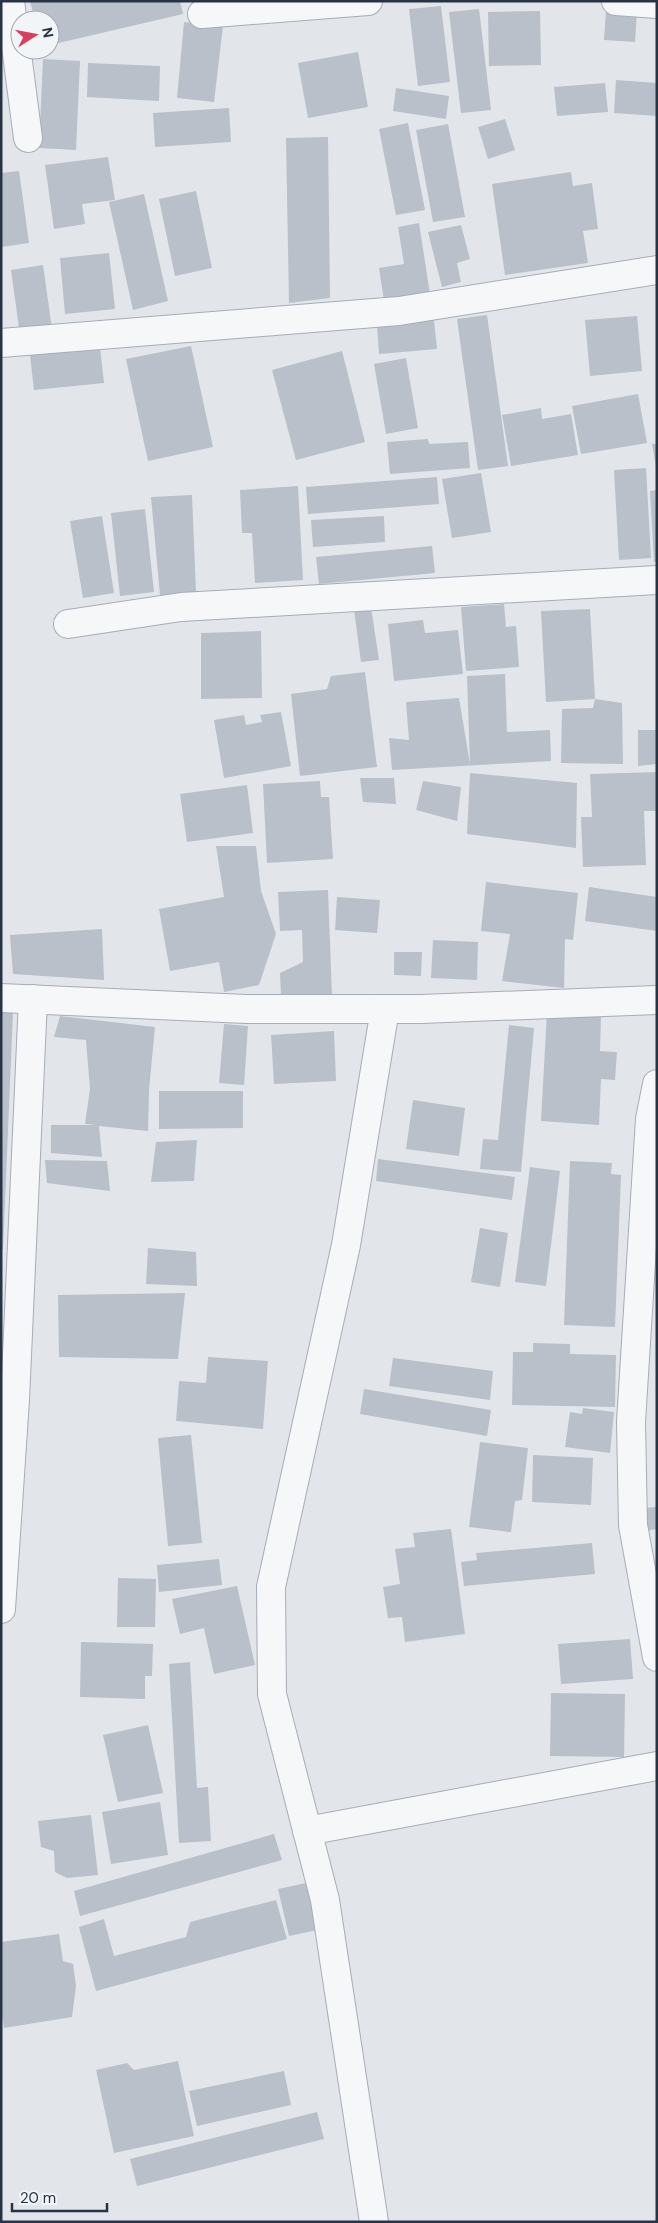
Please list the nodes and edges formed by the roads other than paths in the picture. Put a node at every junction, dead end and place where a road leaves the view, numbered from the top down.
1 (10, 1) edge
2 (368, 1) edge
3 (616, 1) edge
4 (657, 4) edge
5 (202, 14) dead end
6 (28, 138) dead end
7 (657, 270) edge
8 (1, 343) edge
9 (657, 580) edge
10 (68, 624) dead end
11 (1, 998) edge
12 (33, 999) junction
13 (657, 1000) edge
14 (385, 1009) junction
15 (657, 1084) edge
16 (1, 1609) edge
17 (657, 1657) edge
18 (657, 1766) edge
19 (307, 1831) junction
20 (374, 2222) edge

1 - 6 street
2 - 5 street
3 - 4 street
7 - 8 street
9 - 10 street
11 - 12 street
12 - 14 street
12 - 16 street
13 - 14 street
14 - 19 street
15 - 17 street
18 - 19 street
19 - 20 street

